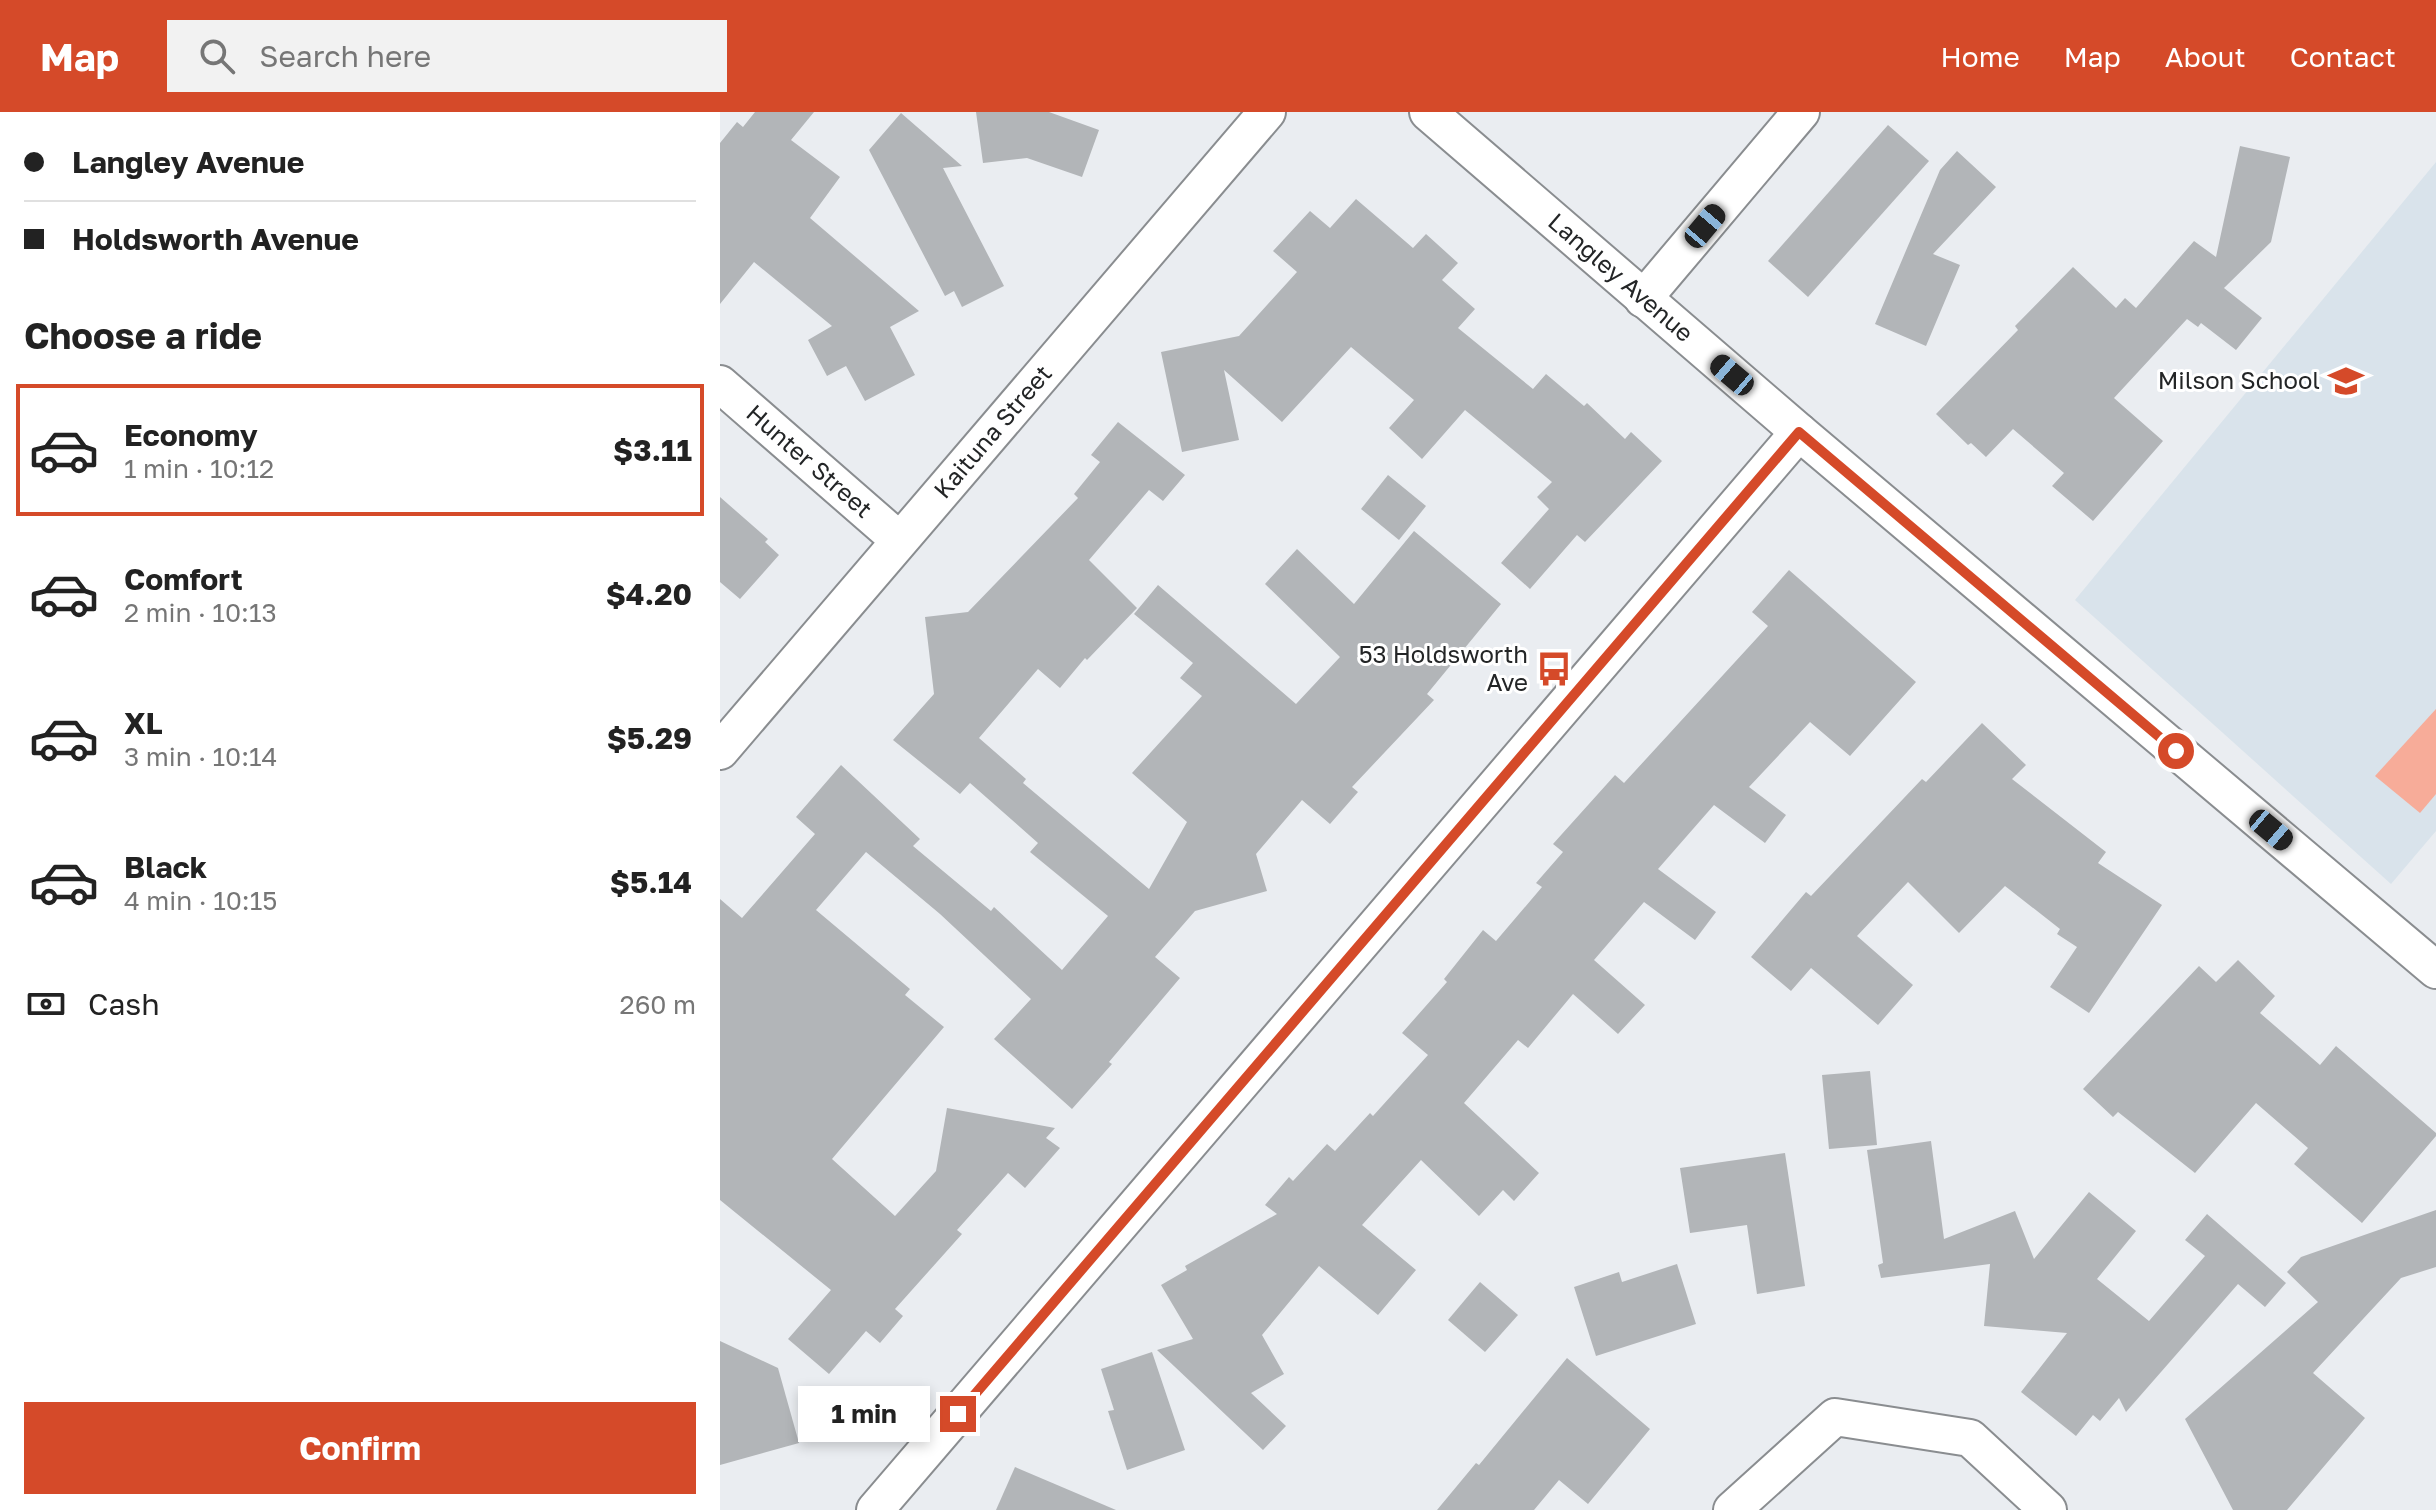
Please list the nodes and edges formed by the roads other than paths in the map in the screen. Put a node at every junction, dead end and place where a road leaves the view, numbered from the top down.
1 (1267, 112) edge
2 (1428, 112) edge
3 (1801, 112) edge
4 (1643, 299) junction
5 (720, 384) edge
6 (1799, 432) junction
7 (899, 540) junction
8 (720, 751) edge
9 (2436, 970) edge
10 (875, 1510) edge
11 (1732, 1510) edge
12 (2048, 1510) edge

1 - 7 street, Kaituna Street
2 - 4 street, Langley Avenue
3 - 4 street
4 - 6 street, Langley Avenue
5 - 7 street, Hunter Street
6 - 9 street, Langley Avenue
6 - 10 street
7 - 8 street, Kaituna Street
11 - 12 street

